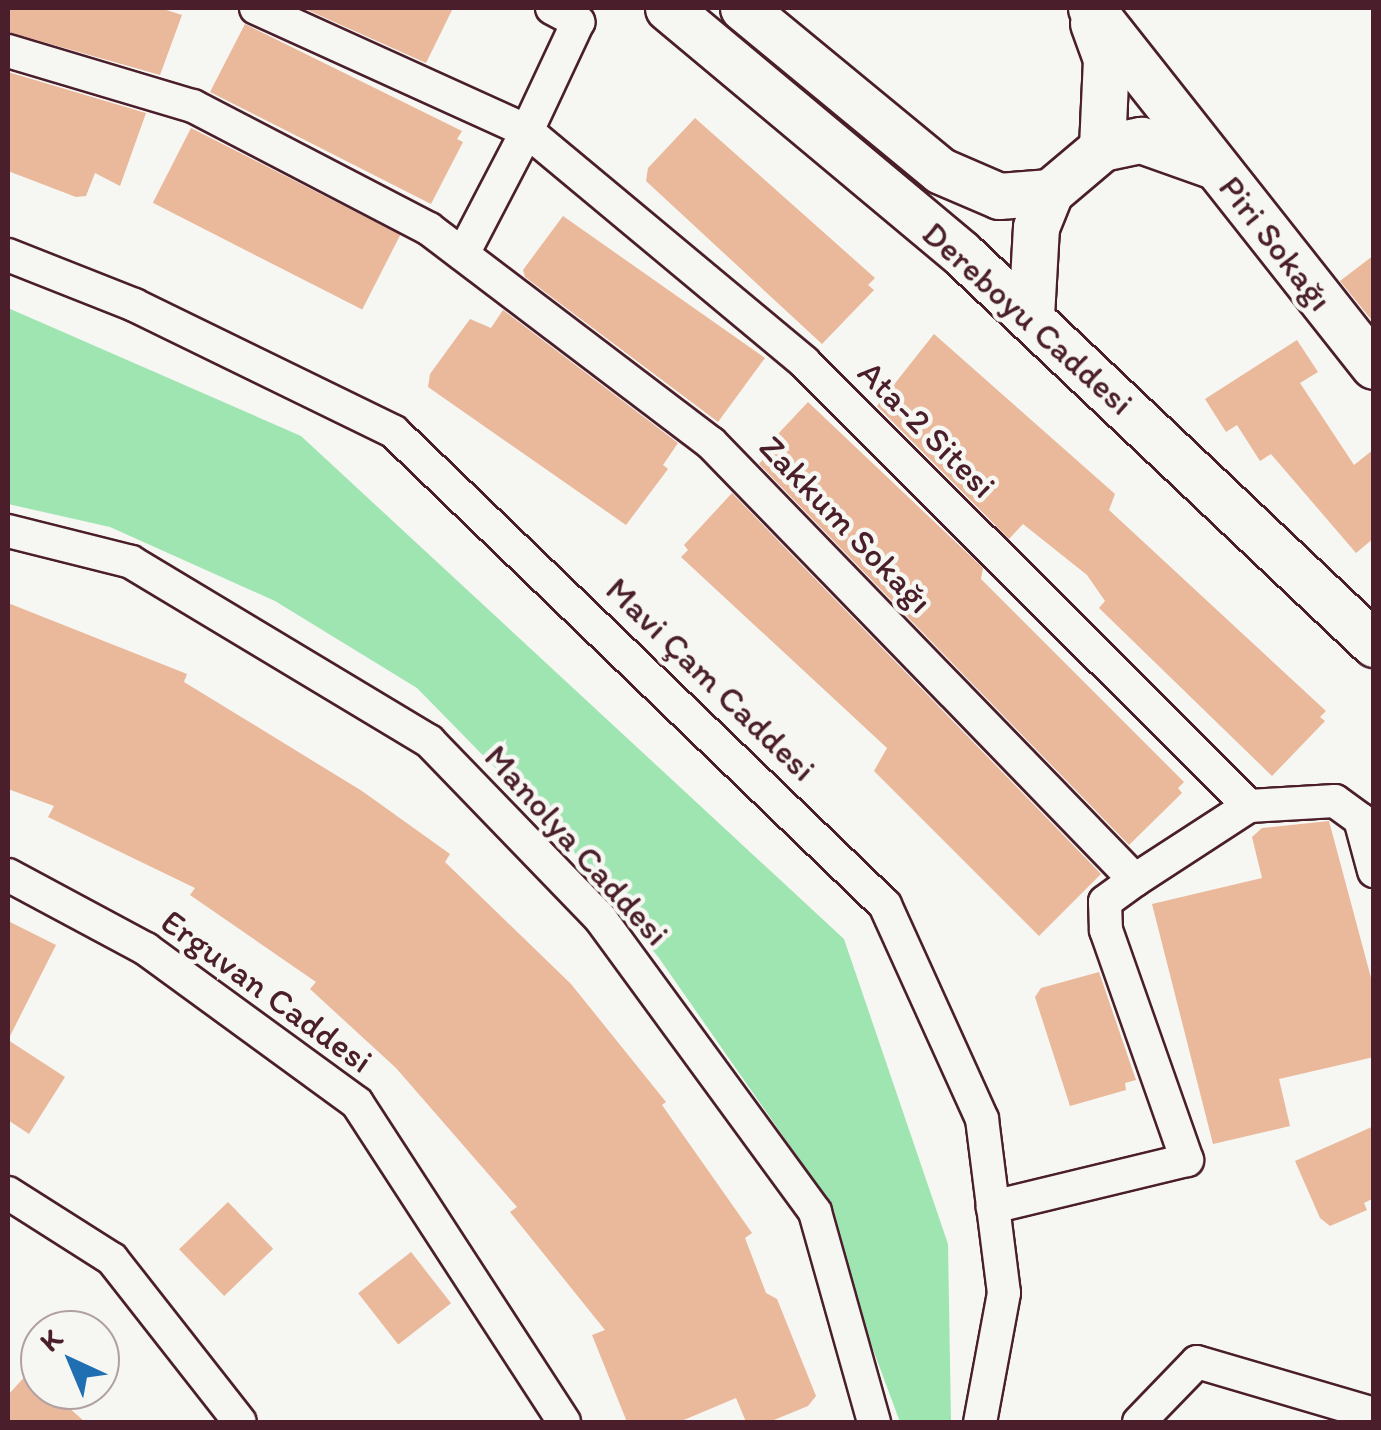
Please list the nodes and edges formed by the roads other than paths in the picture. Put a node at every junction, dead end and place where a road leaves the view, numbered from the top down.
1 (256, 8) edge
2 (552, 8) edge
3 (668, 8) edge
4 (743, 8) edge
5 (1089, 8) edge
6 (8, 51) edge
7 (527, 132) junction
8 (1102, 148) junction
9 (1215, 166) junction
10 (1050, 192) junction
11 (463, 254) junction
12 (8, 255) edge
13 (1030, 316) junction
14 (1374, 366) edge
15 (8, 531) edge
16 (1374, 644) edge
17 (1248, 806) junction
18 (1374, 871) edge
19 (8, 875) edge
20 (1135, 880) junction
21 (8, 1193) edge
22 (993, 1206) junction
23 (1374, 1414) edge
24 (240, 1422) edge
25 (564, 1422) edge
26 (874, 1422) edge
27 (980, 1422) edge
28 (1139, 1422) edge

1 - 7 street, Ata-2 Sitesi
2 - 7 street
3 - 13 main road, Dereboyu Caddesi
4 - 10 main road, Dereboyu Caddesi
5 - 8 main road
5 - 9 main road, Piri Sokağı
6 - 11 street, Zakkum Sokağı
7 - 11 street
7 - 17 street, Ata-2 Sitesi
8 - 9 main road
8 - 10 main road
9 - 14 main road, Piri Sokağı
10 - 13 main road
11 - 20 street, Zakkum Sokağı
12 - 22 street, Mavi Çam Caddesi
13 - 16 main road, Dereboyu Caddesi
15 - 26 street, Manolya Caddesi
17 - 18 street
17 - 20 street
19 - 25 street, Erguvan Caddesi
20 - 22 street
21 - 24 street
22 - 27 street, Mavi Çam Caddesi
23 - 28 street

